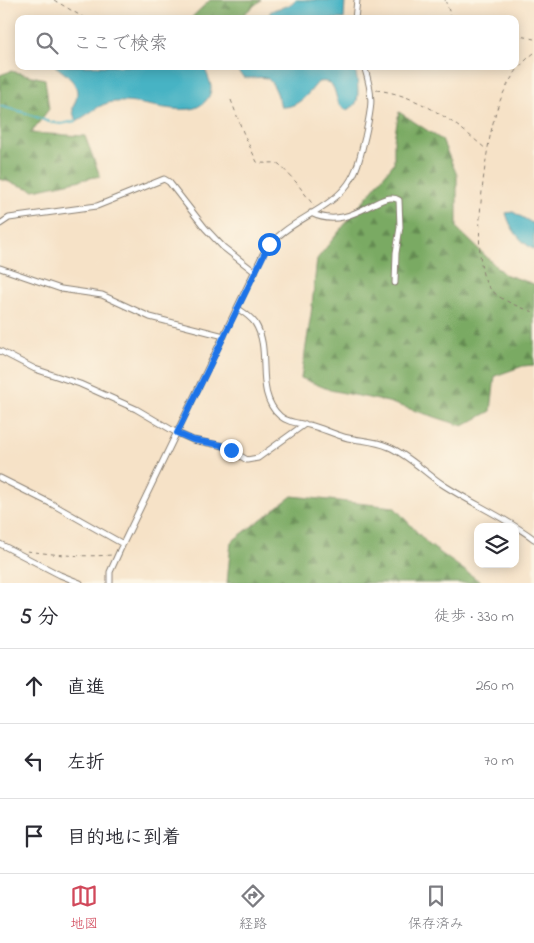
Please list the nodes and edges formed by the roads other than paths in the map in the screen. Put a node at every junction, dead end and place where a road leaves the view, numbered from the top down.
1 (357, 0) edge
2 (355, 15) edge
3 (365, 70) edge
4 (311, 213) junction
5 (0, 224) edge
6 (0, 268) edge
7 (255, 272) junction
8 (395, 284) dead end
9 (237, 308) junction
10 (224, 336) junction
11 (0, 350) edge
12 (305, 424) junction
13 (177, 433) junction
14 (0, 478) edge
15 (534, 539) edge
16 (0, 544) edge
17 (123, 544) junction
18 (80, 583) edge
19 (110, 583) edge

1 - 2 street
3 - 4 street
4 - 7 street
4 - 8 street
5 - 7 street
6 - 10 street
7 - 9 street
9 - 10 street
9 - 12 street
10 - 13 street
11 - 13 street
12 - 13 street
12 - 15 street
13 - 17 street
14 - 17 street
16 - 18 street
17 - 19 street

